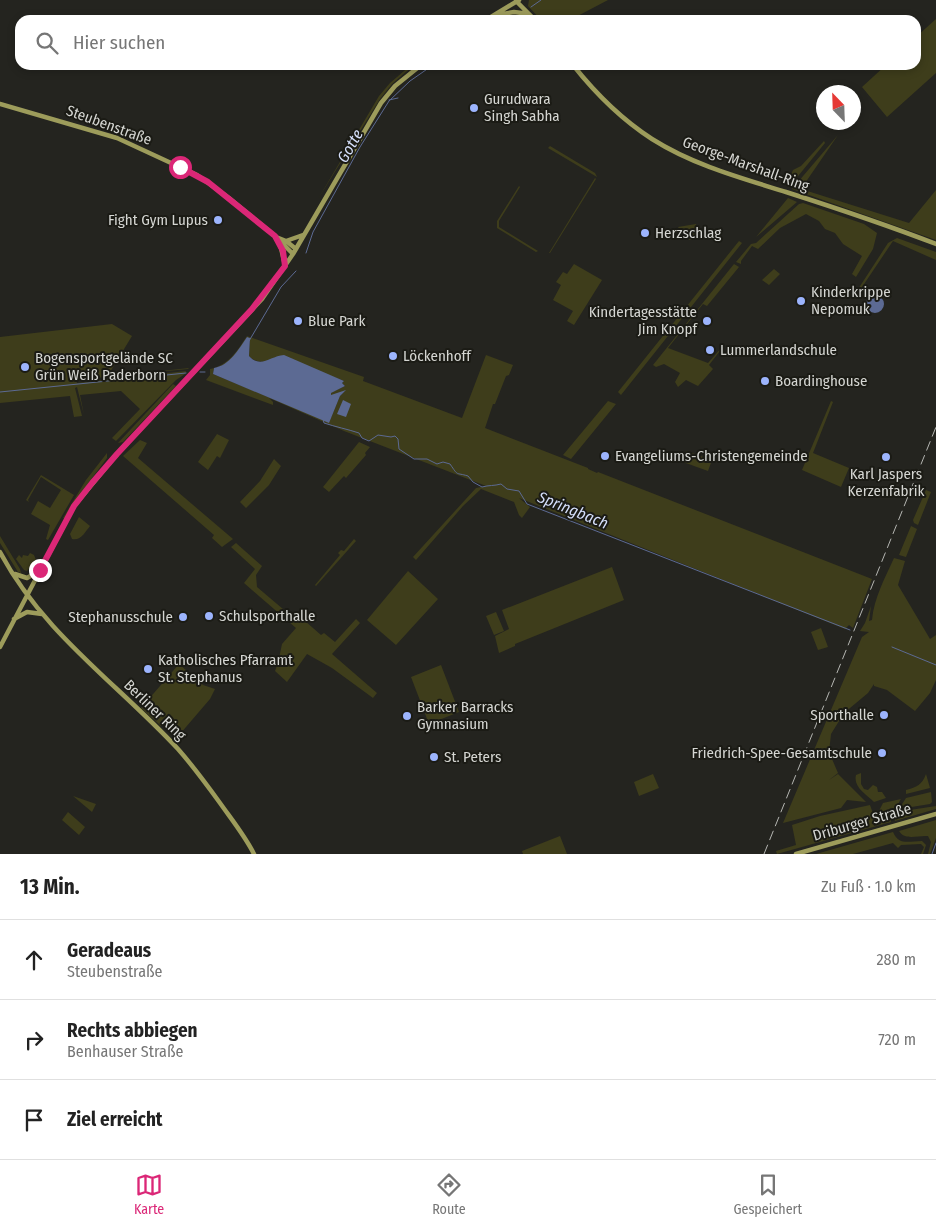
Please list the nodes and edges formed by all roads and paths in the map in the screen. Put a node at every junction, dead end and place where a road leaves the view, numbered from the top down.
1 (517, 0) edge
2 (529, 14) joint
3 (495, 15) edge
4 (499, 15) edge
5 (415, 70) edge
6 (577, 70) edge
7 (0, 104) edge
8 (304, 234) junction
9 (275, 236) junction
10 (286, 241) junction
11 (279, 242) junction
12 (936, 244) edge
13 (294, 251) junction
14 (285, 266) junction
15 (0, 552) edge
16 (40, 570) junction
17 (12, 573) junction
18 (27, 595) junction
19 (43, 615) junction
20 (14, 619) junction
21 (0, 647) edge
22 (936, 814) edge
23 (254, 854) edge
24 (796, 854) edge

1 - 2 main road
1 - 3 main road
2 - 4 main road
5 - 8 main road
6 - 12 main road, George-Marshall-Ring
7 - 9 main road, Steubenstraße
8 - 10 main road
8 - 13 main road
9 - 10 main road, Steubenstraße
9 - 11 main road, Steubenstraße
10 - 13 main road, Steubenstraße
11 - 13 main road, Steubenstraße
11 - 14 main road
13 - 14 main road
14 - 16 main road
15 - 17 main road, Berliner Ring
16 - 17 main road
16 - 18 main road
17 - 18 main road, Berliner Ring
18 - 19 main road, Berliner Ring
18 - 20 main road
19 - 20 main road
19 - 23 main road, Berliner Ring
20 - 21 main road
22 - 24 main road, Driburger Straße

